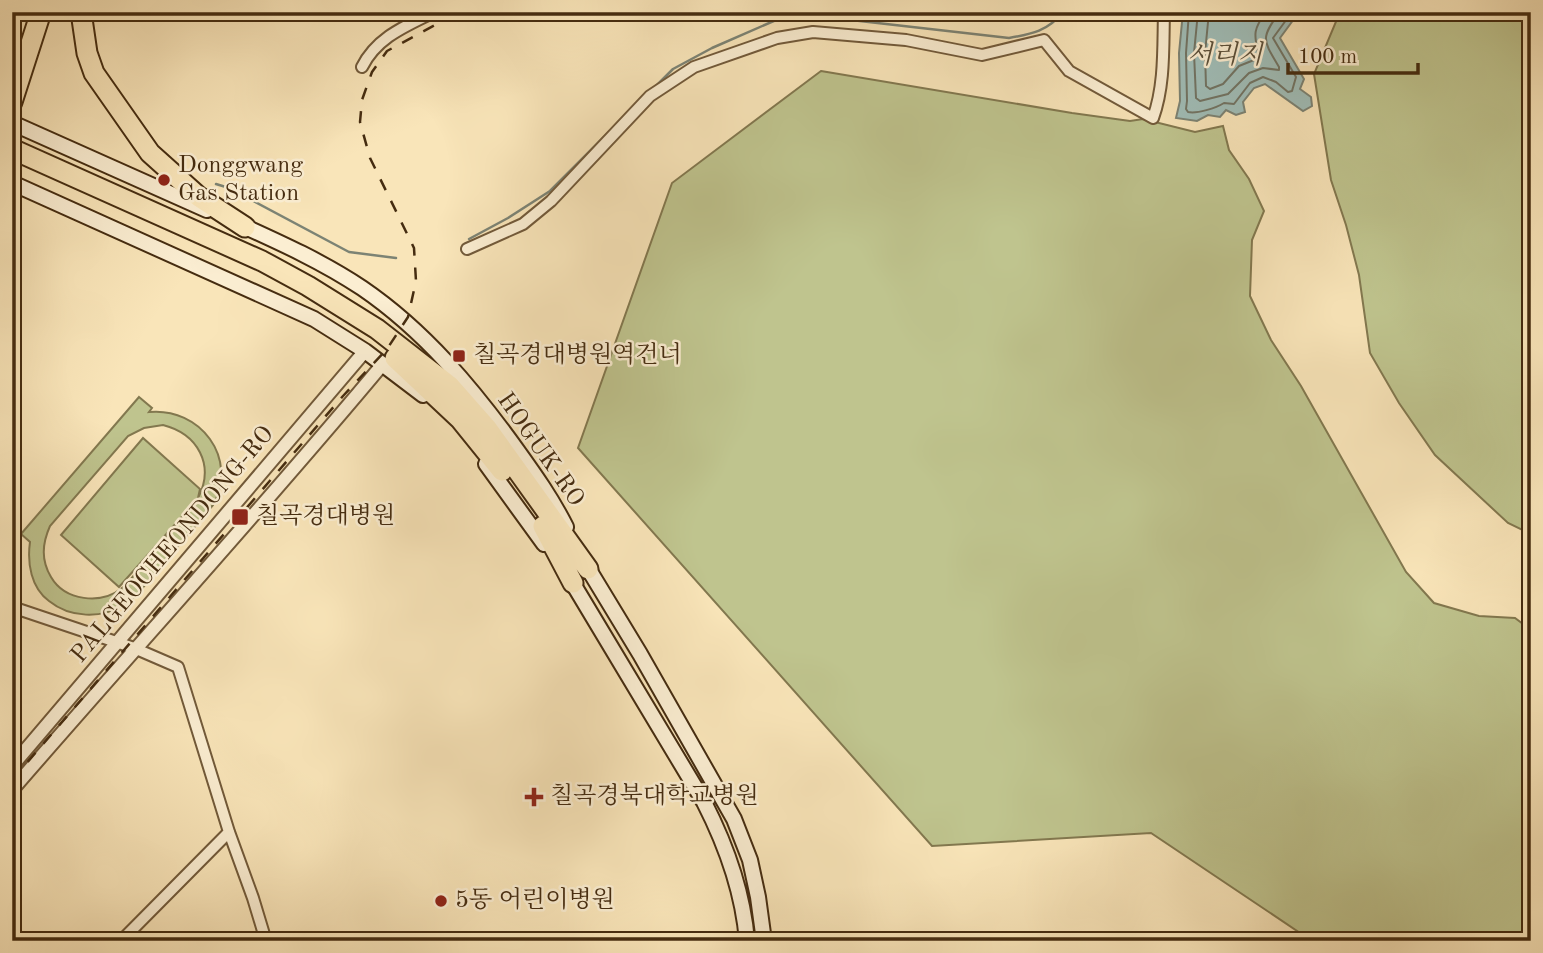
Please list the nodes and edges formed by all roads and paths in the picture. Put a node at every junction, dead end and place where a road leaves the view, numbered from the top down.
1 (35, 12) edge
2 (41, 12) edge
3 (81, 12) edge
4 (434, 12) edge
5 (1164, 12) edge
6 (28, 41) junction
7 (362, 67) dead end
8 (12, 81) edge
9 (12, 102) edge
10 (12, 123) edge
11 (12, 149) edge
12 (12, 164) edge
13 (12, 183) edge
14 (245, 227) junction
15 (467, 249) dead end
16 (365, 351) junction
17 (382, 365) junction
18 (588, 569) junction
19 (573, 583) junction
20 (12, 607) edge
21 (116, 643) junction
22 (134, 648) junction
23 (12, 766) edge
24 (12, 790) edge
25 (229, 832) junction
26 (121, 941) edge
27 (266, 941) edge
28 (747, 941) edge
29 (764, 941) edge

1 - 6 highway
2 - 6 highway
3 - 14 highway
4 - 7 street
5 - 15 street
6 - 8 highway
6 - 9 highway
10 - 14 main road, HOGUK-RO
11 - 18 highway
12 - 19 highway
13 - 16 main road, HOGUK-RO
14 - 18 main road, HOGUK-RO
16 - 17 main road, HOGUK-RO
16 - 21 street, PALGEOCHEONDONG-RO
17 - 19 main road, HOGUK-RO
17 - 22 street, PALGEOCHEONDONG-RO
18 - 29 main road, HOGUK-RO
19 - 28 main road, HOGUK-RO
20 - 21 street
21 - 22 street
21 - 23 street, PALGEOCHEONDONG-RO
22 - 24 street, PALGEOCHEONDONG-RO
22 - 25 street
25 - 26 street
25 - 27 street

